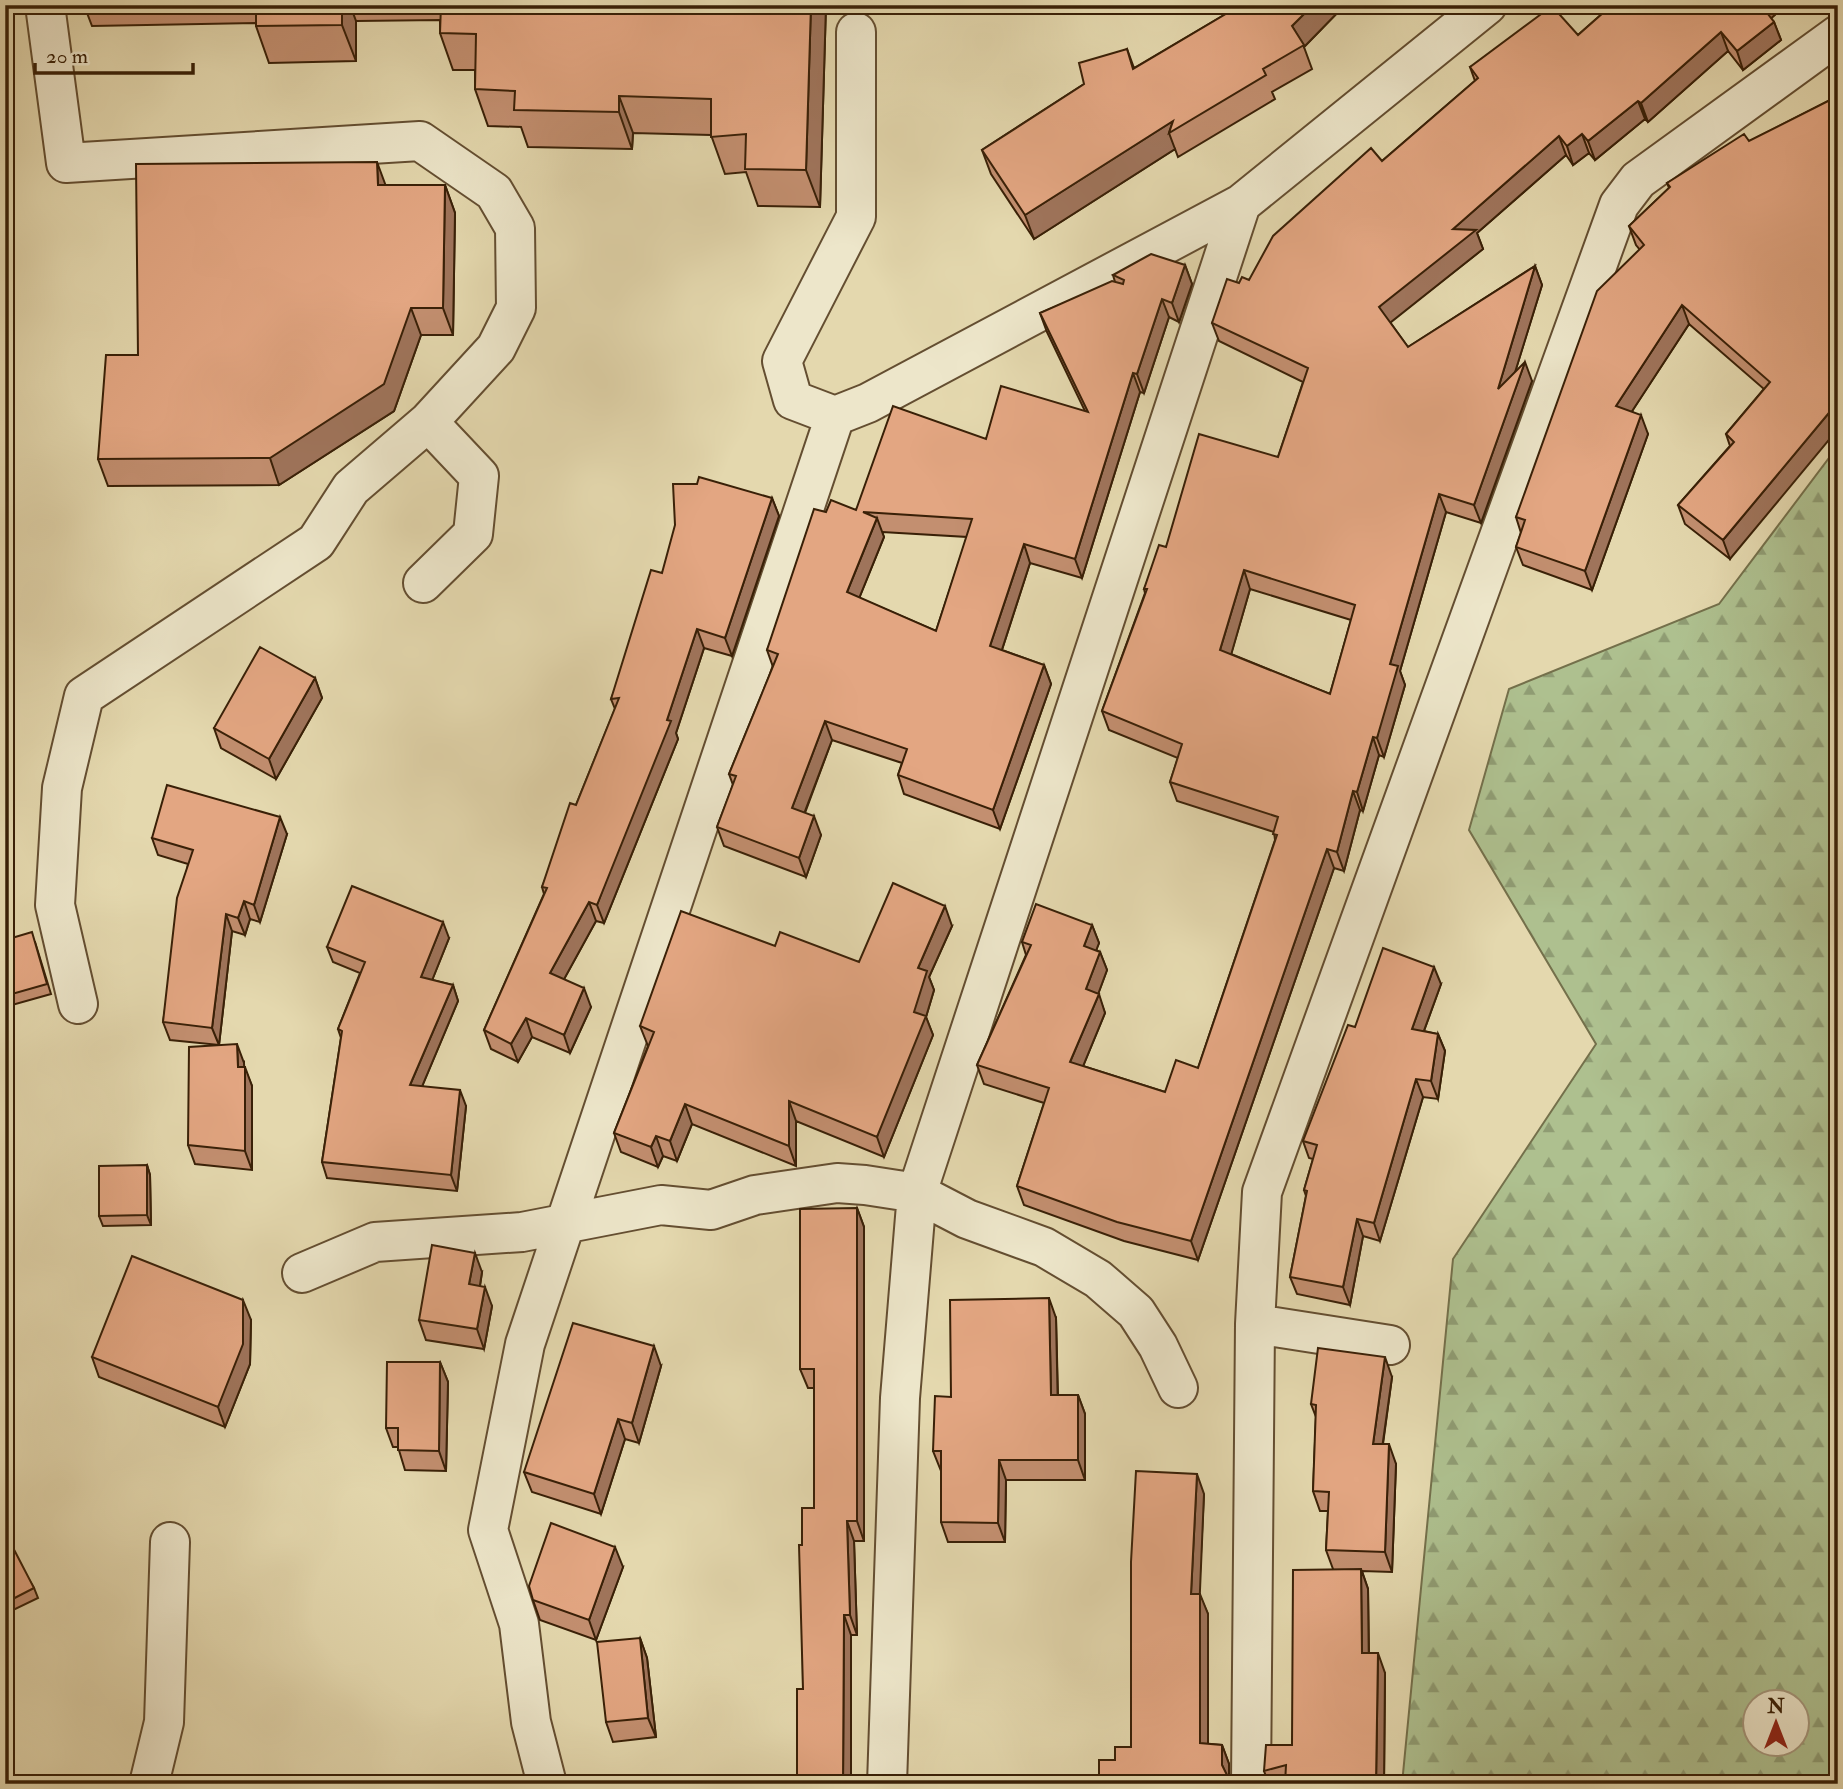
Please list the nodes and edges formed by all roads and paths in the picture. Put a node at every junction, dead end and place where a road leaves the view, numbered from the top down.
1 (45, 5) edge
2 (1487, 5) edge
3 (1822, 5) edge
4 (1838, 22) edge
5 (856, 32) dead end
6 (1838, 35) edge
7 (1241, 204) junction
8 (835, 416) junction
9 (428, 422) junction
10 (423, 583) dead end
11 (78, 1004) dead end
12 (917, 1193) junction
13 (564, 1225) junction
14 (302, 1273) dead end
15 (1255, 1324) junction
16 (1390, 1345) dead end
17 (1178, 1388) dead end
18 (170, 1542) dead end
19 (149, 1784) edge
20 (547, 1784) edge
21 (887, 1784) edge
22 (1251, 1784) edge

1 - 9 street
2 - 7 street
3 - 4 street
5 - 8 street
6 - 15 street
7 - 8 street
7 - 12 street
8 - 13 street
9 - 10 street
9 - 11 street
12 - 13 street
12 - 17 street
12 - 21 street
13 - 14 street
13 - 20 street
15 - 16 street
15 - 22 street
18 - 19 street

